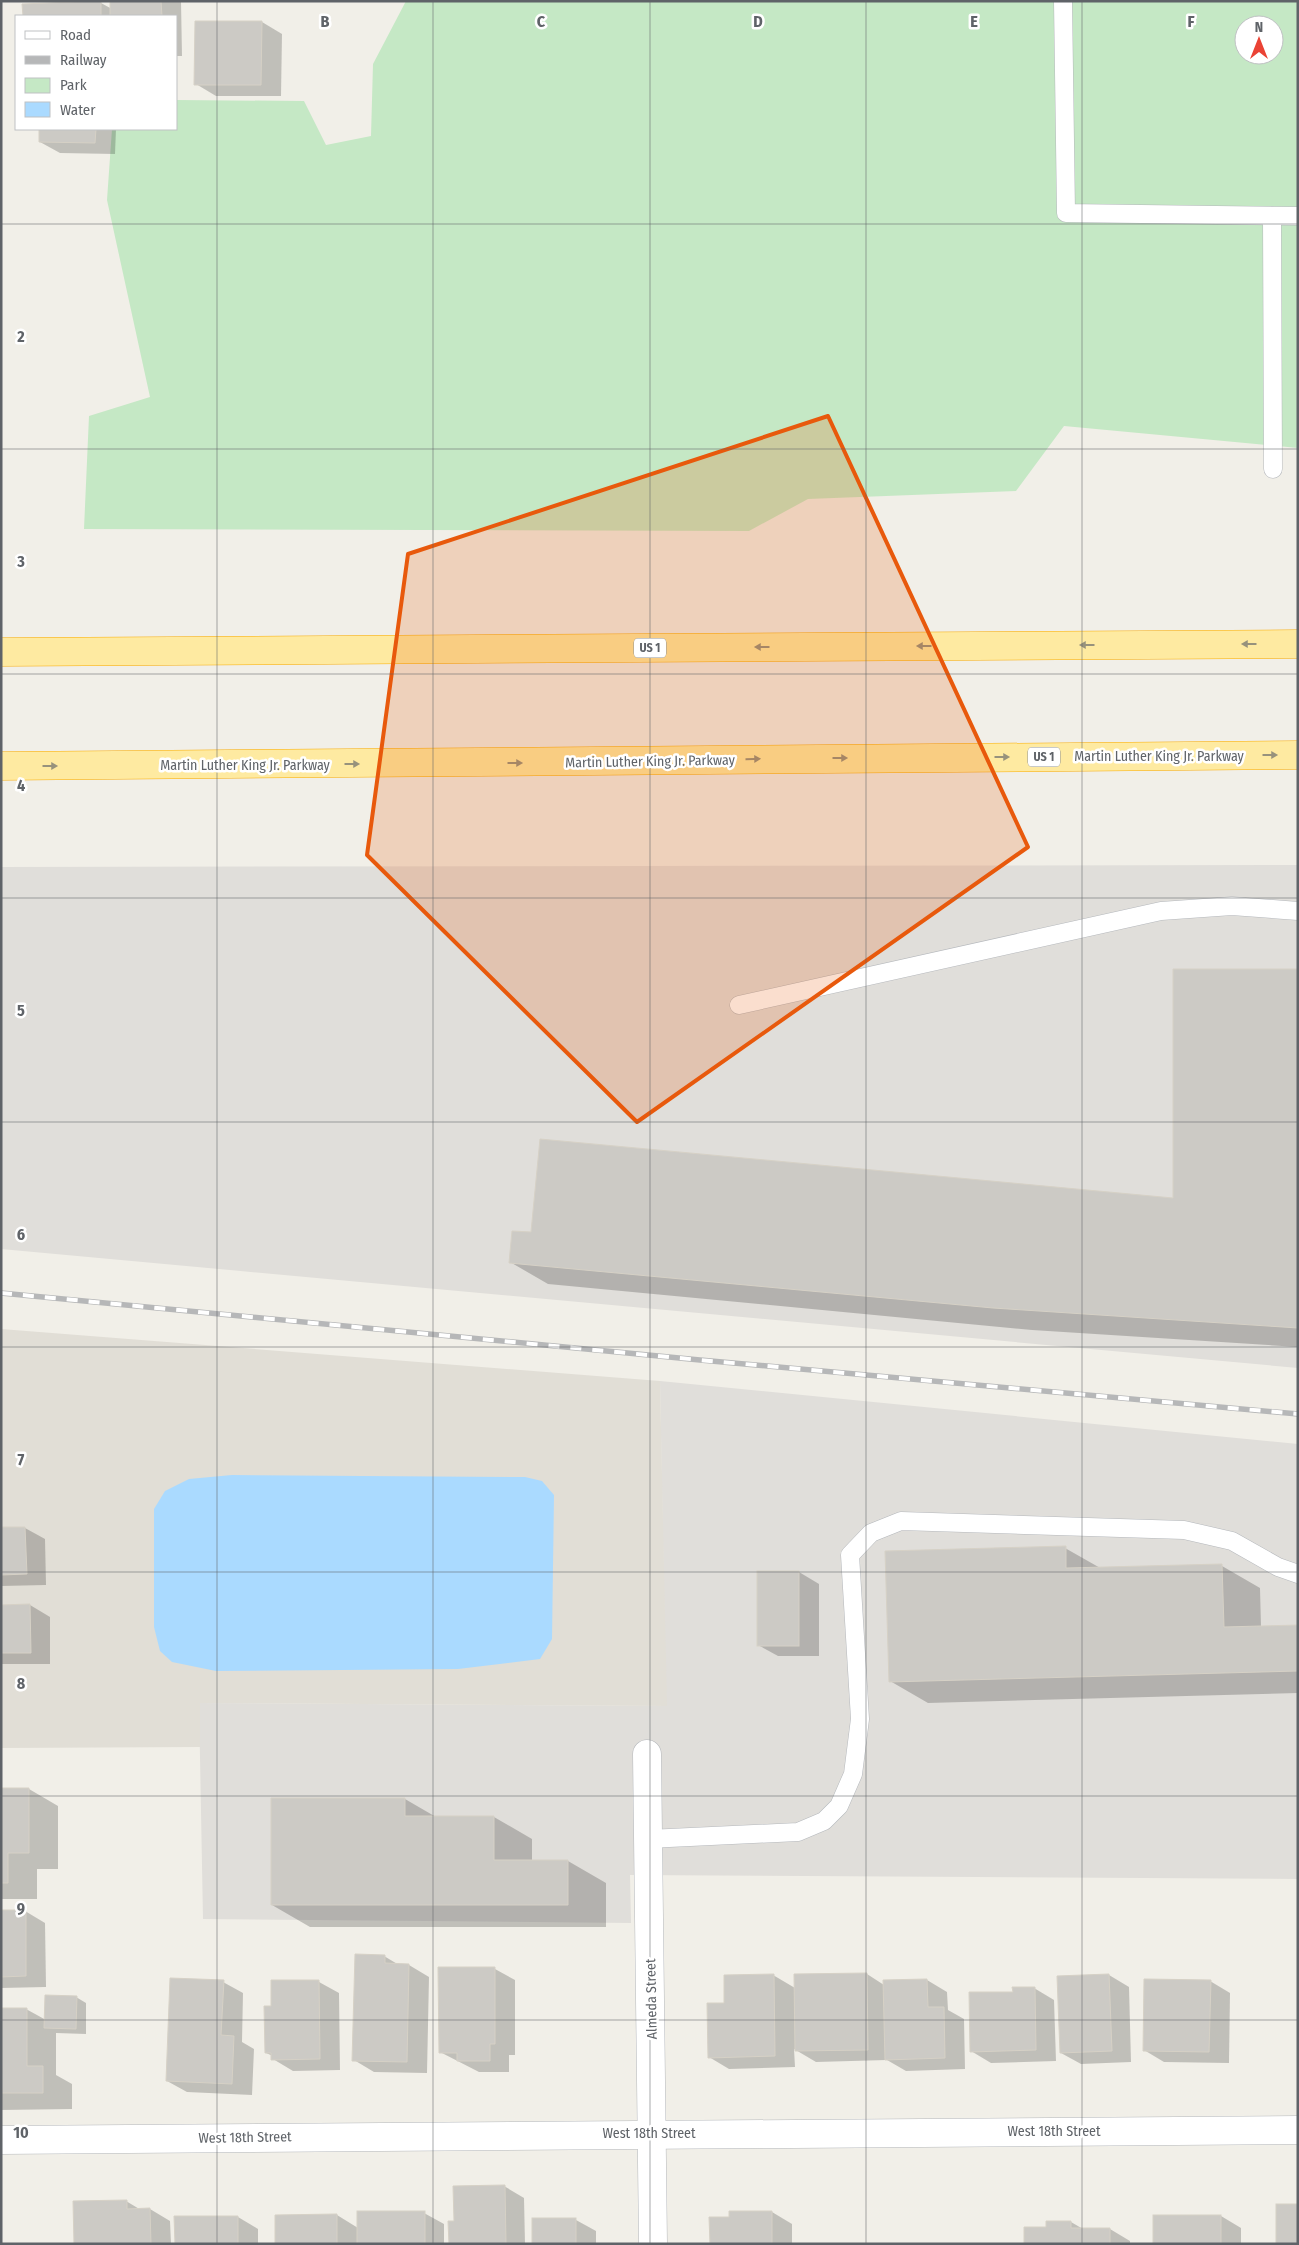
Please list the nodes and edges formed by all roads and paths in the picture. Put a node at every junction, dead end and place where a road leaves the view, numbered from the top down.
1 (1062, 1) edge
2 (1272, 216) junction
3 (1298, 216) edge
4 (1273, 469) dead end
5 (1298, 644) edge
6 (1, 652) edge
7 (1298, 755) edge
8 (1, 766) edge
9 (1298, 911) edge
10 (739, 1005) dead end
11 (1298, 1574) edge
12 (647, 1754) dead end
13 (648, 1840) junction
14 (1298, 2130) edge
15 (653, 2133) junction
16 (1, 2140) edge
17 (654, 2244) edge

1 - 2 lane
2 - 3 lane
2 - 4 lane
5 -> 6 highway, US 1
8 -> 7 highway, Martin Luther King Jr. Parkway / US 1
9 - 10 lane
11 - 13 lane
12 - 13 street, Almeda Street
13 - 15 street, Almeda Street
14 - 15 street, West 18th Street
15 - 16 street, West 18th Street
15 - 17 street, Almeda Street

